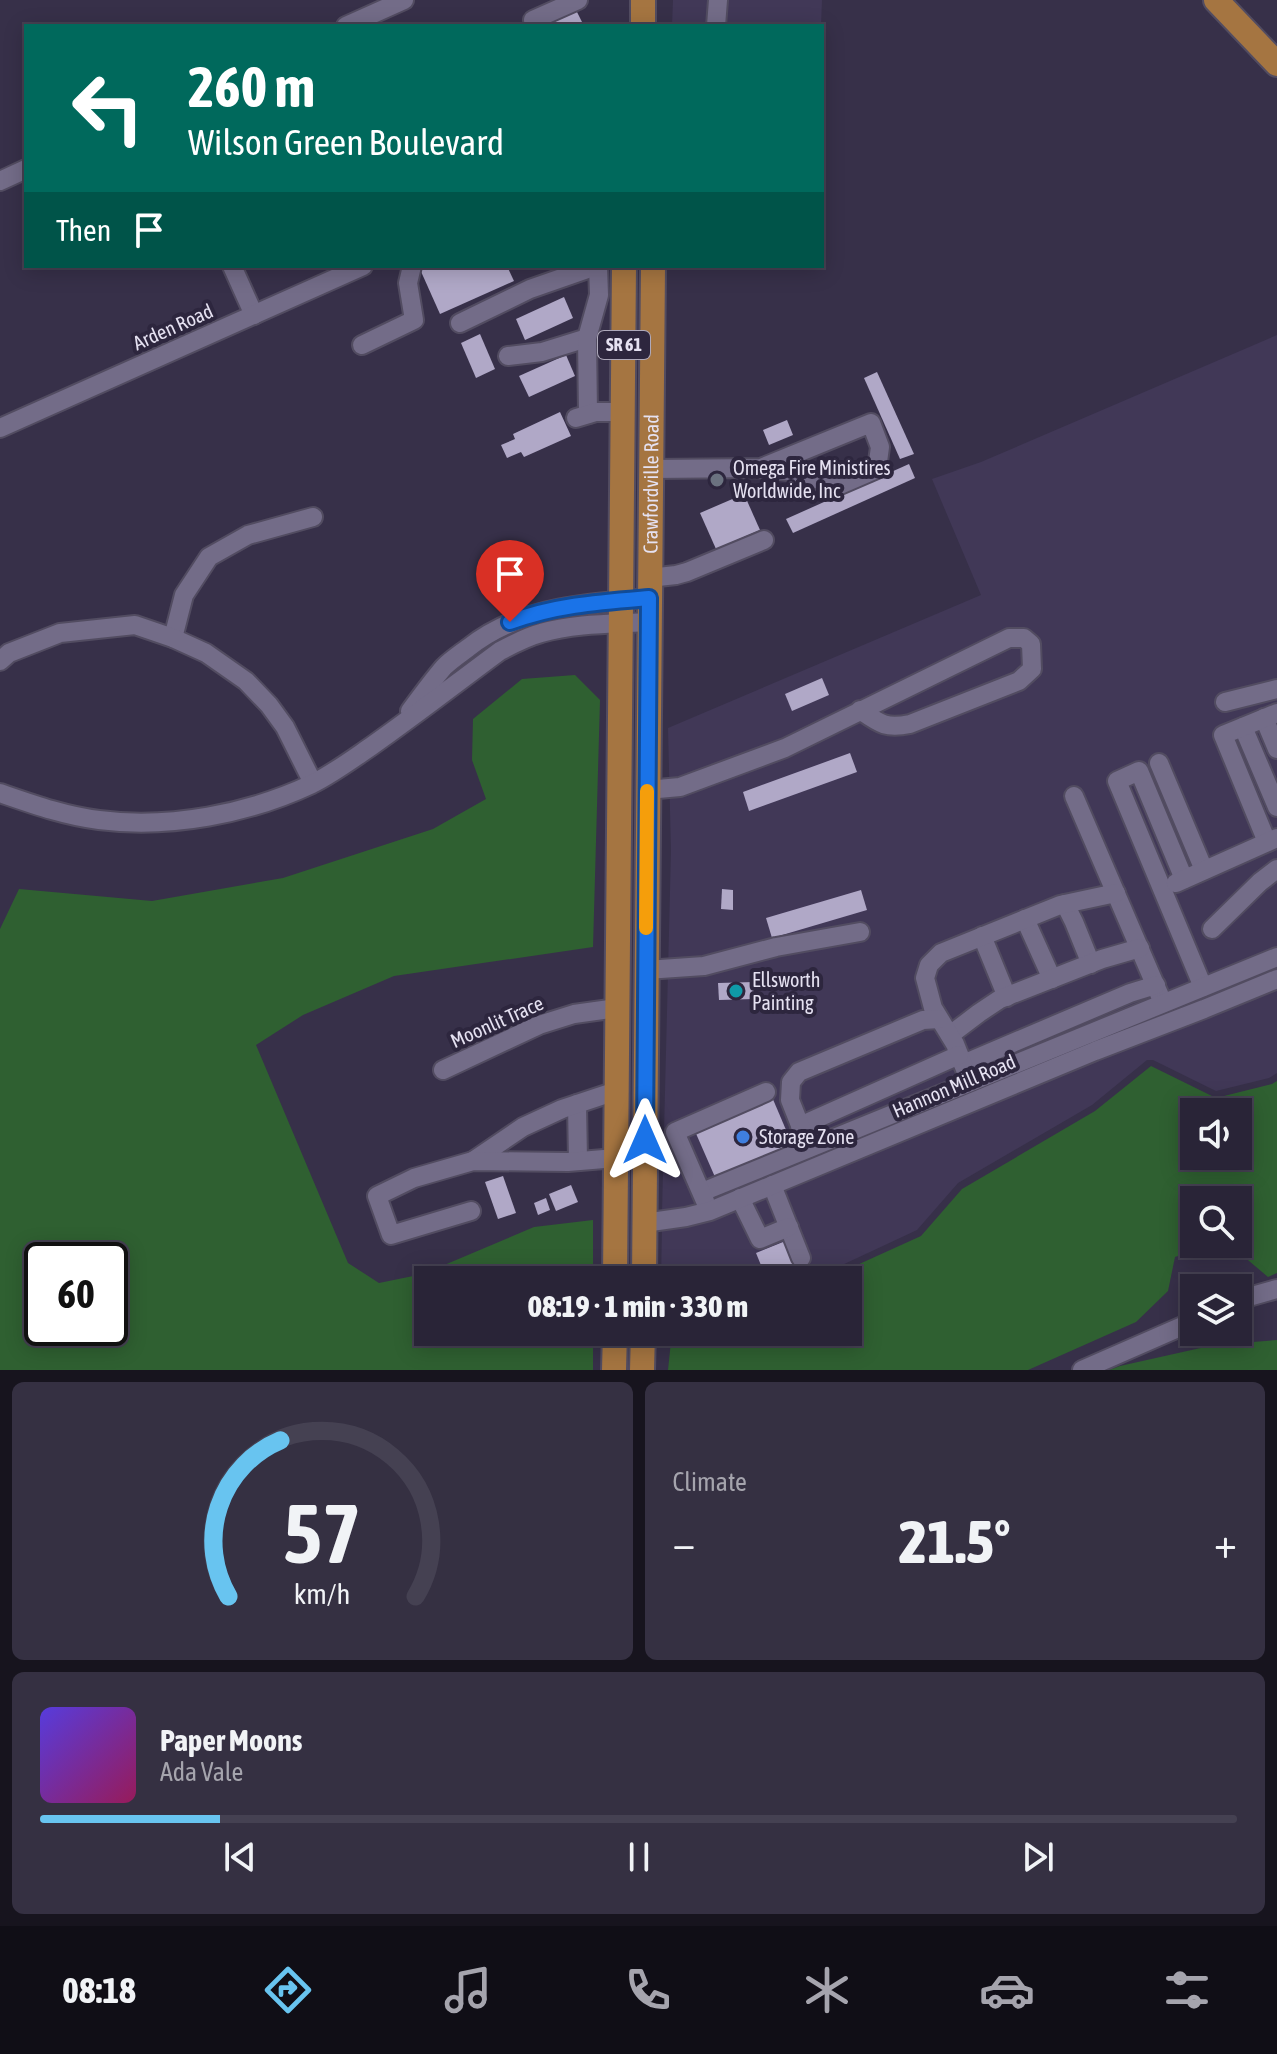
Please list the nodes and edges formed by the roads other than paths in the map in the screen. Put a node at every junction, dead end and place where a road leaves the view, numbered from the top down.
1 (404, 0) edge
2 (578, 0) edge
3 (643, 0) edge
4 (718, 0) edge
5 (1216, 0) edge
6 (533, 20) dead end
7 (350, 24) edge
8 (643, 24) edge
9 (716, 24) edge
10 (1277, 64) edge
11 (24, 170) edge
12 (0, 181) edge
13 (233, 268) edge
14 (359, 268) edge
15 (412, 268) edge
16 (591, 268) edge
17 (597, 268) edge
18 (624, 268) edge
19 (653, 268) edge
20 (624, 311) junction
21 (254, 315) junction
22 (593, 317) junction
23 (460, 323) dead end
24 (587, 338) junction
25 (362, 345) dead end
26 (508, 356) dead end
27 (623, 412) junction
28 (0, 428) edge
29 (761, 468) junction
30 (651, 469) junction
31 (313, 517) dead end
32 (764, 540) dead end
33 (649, 599) junction
34 (621, 612) junction
35 (490, 633) junction
36 (173, 638) junction
37 (500, 651) junction
38 (0, 661) edge
39 (1277, 689) edge
40 (1225, 702) dead end
41 (860, 710) junction
42 (1270, 715) edge
43 (1243, 727) junction
44 (394, 730) junction
45 (1277, 749) edge
46 (620, 763) junction
47 (1159, 763) dead end
48 (313, 783) junction
49 (647, 790) junction
50 (0, 793) edge
51 (1074, 796) dead end
52 (1277, 807) edge
53 (647, 825) junction
54 (1272, 840) edge
55 (618, 865) junction
56 (1277, 869) edge
57 (1204, 870) junction
58 (1184, 879) junction
59 (1162, 889) junction
60 (1116, 893) junction
61 (1065, 904) junction
62 (1025, 919) junction
63 (646, 925) junction
64 (1212, 929) dead end
65 (860, 932) dead end
66 (982, 936) junction
67 (1140, 948) junction
68 (1277, 957) edge
69 (1091, 964) junction
70 (646, 970) junction
71 (1052, 979) junction
72 (1277, 979) edge
73 (1156, 985) junction
74 (1201, 988) junction
75 (1007, 997) junction
76 (1163, 1003) junction
77 (617, 1008) junction
78 (1207, 1008) junction
79 (944, 1027) junction
80 (961, 1059) junction
81 (443, 1070) dead end
82 (970, 1082) junction
83 (616, 1091) junction
84 (766, 1092) dead end
85 (577, 1104) junction
86 (800, 1126) junction
87 (523, 1127) junction
88 (645, 1140) junction
89 (679, 1141) junction
90 (809, 1148) junction
91 (473, 1161) junction
92 (525, 1161) junction
93 (578, 1161) junction
94 (616, 1168) junction
95 (772, 1185) junction
96 (702, 1192) junction
97 (740, 1198) junction
98 (471, 1211) dead end
99 (710, 1211) junction
100 (644, 1223) junction
101 (789, 1227) junction
102 (801, 1258) dead end
103 (616, 1266) edge
104 (617, 1266) edge
105 (644, 1266) edge
106 (1277, 1289) edge
107 (1252, 1296) edge
108 (1180, 1327) edge
109 (615, 1346) edge
110 (643, 1346) edge
111 (614, 1370) edge
112 (642, 1370) edge
113 (1082, 1370) edge

1 - 7 street
2 - 6 street
3 - 8 main road
4 - 9 street
5 - 10 main road
11 - 12 street
13 - 21 street
14 - 21 street, Arden Road
15 - 25 street
16 - 23 street
17 - 22 street
18 - 20 main road, Crawfordville Road / SR 61
19 - 30 main road, Crawfordville Road / SR 61
20 - 22 street
20 - 27 main road, Crawfordville Road / SR 61
21 - 28 street, Arden Road
22 - 24 street
24 - 26 street
24 - 27 street
27 - 34 main road, Crawfordville Road / SR 61
29 - 29 street
29 - 30 street
30 - 33 main road, Crawfordville Road / SR 61
31 - 36 street
32 - 33 street
33 - 34 street
33 - 49 main road, Crawfordville Road / SR 61
34 - 35 street
34 - 37 street
34 - 46 main road, Crawfordville Road / SR 61
35 - 37 street
35 - 44 street
36 - 38 street
36 - 48 street
37 - 44 street
39 - 40 street
41 - 41 street
41 - 49 street
42 - 43 street
42 - 45 street
43 - 52 street
43 - 54 street
44 - 48 street
46 - 53 main road
46 - 55 main road, Crawfordville Road / SR 61
47 - 57 street
48 - 50 street
49 - 53 main road, Crawfordville Road / SR 61
51 - 60 street
53 - 63 main road, Crawfordville Road / SR 61
54 - 57 street
55 - 63 main road
55 - 77 main road, Crawfordville Road / SR 61
56 - 64 street
57 - 58 street
58 - 59 street
58 - 59 street
59 - 74 street
60 - 61 street
60 - 67 street
61 - 62 street
61 - 69 street
62 - 66 street
62 - 71 street
63 - 70 main road, Crawfordville Road / SR 61
65 - 70 street
66 - 75 street
66 - 79 street
67 - 69 street
67 - 73 street
68 - 74 street
69 - 71 street
70 - 88 main road, Crawfordville Road / SR 61
71 - 75 street
72 - 78 street, Hannon Mill Road
73 - 76 street
73 - 80 street
74 - 76 street
74 - 78 street
75 - 79 street
76 - 82 street
77 - 81 street, Moonlit Trace
77 - 83 main road, Crawfordville Road / SR 61
78 - 95 street, Hannon Mill Road
79 - 80 street
79 - 86 street
80 - 82 street
80 - 86 street
82 - 90 street
83 - 85 street
83 - 94 main road, Crawfordville Road / SR 61
84 - 89 street
85 - 87 street
85 - 93 street
86 - 90 street
87 - 91 street
87 - 92 street
88 - 89 street
88 - 100 main road, Crawfordville Road / SR 61
89 - 96 street
90 - 96 street
91 - 92 street
91 - 98 street
92 - 93 street
93 - 94 street
94 - 100 main road
94 - 103 main road, Crawfordville Road / SR 61
95 - 97 street, Hannon Mill Road
95 - 101 street
96 - 99 street
97 - 99 street, Hannon Mill Road
97 - 101 street
99 - 100 street, Hannon Mill Road
100 - 104 main road
100 - 105 main road, Crawfordville Road / SR 61
101 - 102 street
106 - 107 street
108 - 113 street
109 - 111 main road
110 - 112 main road

